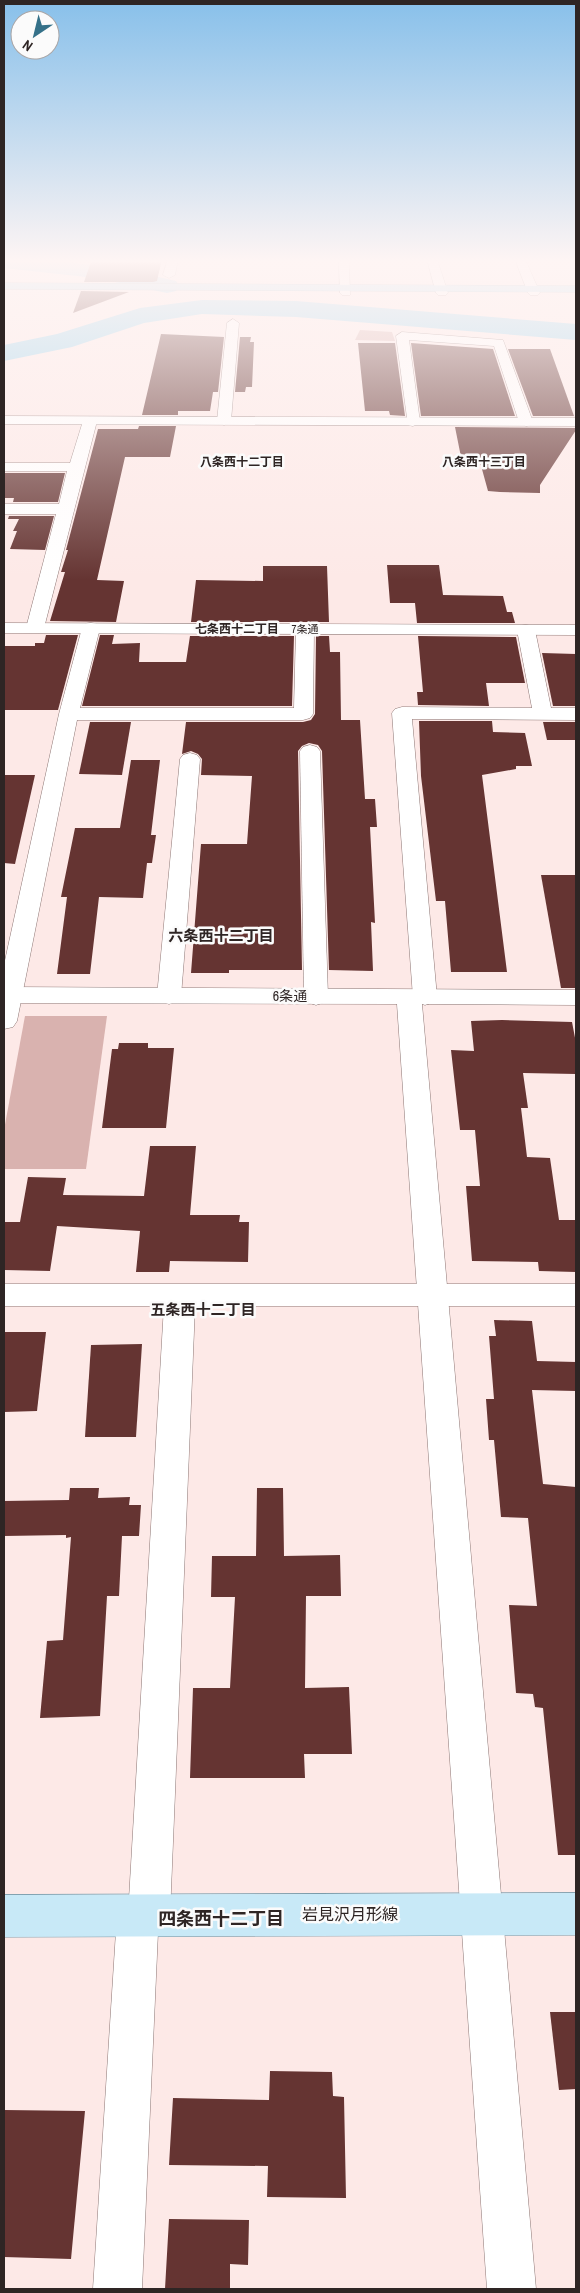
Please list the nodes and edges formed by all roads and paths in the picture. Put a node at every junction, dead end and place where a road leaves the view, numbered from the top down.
1 (229, 366) edge
2 (406, 366) edge
3 (507, 366) edge
4 (4, 420) edge
5 (90, 420) junction
6 (224, 421) junction
7 (413, 422) junction
8 (526, 422) junction
9 (576, 422) edge
10 (4, 467) edge
11 (76, 467) junction
12 (4, 509) edge
13 (65, 509) junction
14 (4, 628) edge
15 (35, 628) junction
16 (91, 628) junction
17 (305, 629) junction
18 (526, 630) junction
19 (576, 630) edge
20 (70, 714) junction
21 (542, 714) junction
22 (576, 714) edge
23 (310, 751) dead end
24 (190, 759) dead end
25 (7, 995) edge
26 (169, 996) junction
27 (316, 996) junction
28 (417, 997) junction
29 (576, 997) edge
30 (4, 1021) edge
31 (431, 1294) junction
32 (4, 1295) edge
33 (576, 1295) edge
34 (180, 1296) junction
35 (483, 1913) junction
36 (576, 1914) edge
37 (4, 1916) edge
38 (143, 1916) junction
39 (118, 2289) edge
40 (512, 2289) edge

1 - 6 street
2 - 7 street
3 - 8 street
4 - 5 street
5 - 6 street
5 - 11 street
6 - 7 street
7 - 8 street
8 - 9 street
10 - 11 street
11 - 13 street
12 - 13 street
13 - 15 street
14 - 15 street, 7条通
15 - 16 street, 7条通
16 - 17 street, 7条通
16 - 20 street
17 - 18 street, 7条通
17 - 20 street
18 - 19 street, 7条通
18 - 21 street
20 - 25 street
21 - 22 street
21 - 28 street
23 - 27 street
24 - 26 street
25 - 26 street, 6条通
25 - 30 street
26 - 27 street, 6条通
27 - 28 street, 6条通
28 - 29 street, 6条通
28 - 31 street
31 - 33 street
31 - 34 street
31 - 35 street
32 - 34 street
34 - 38 street
35 - 36 main road, 岩見沢月形線
35 - 38 main road, 岩見沢月形線
35 - 40 street
37 - 38 main road, 岩見沢月形線
38 - 39 street

